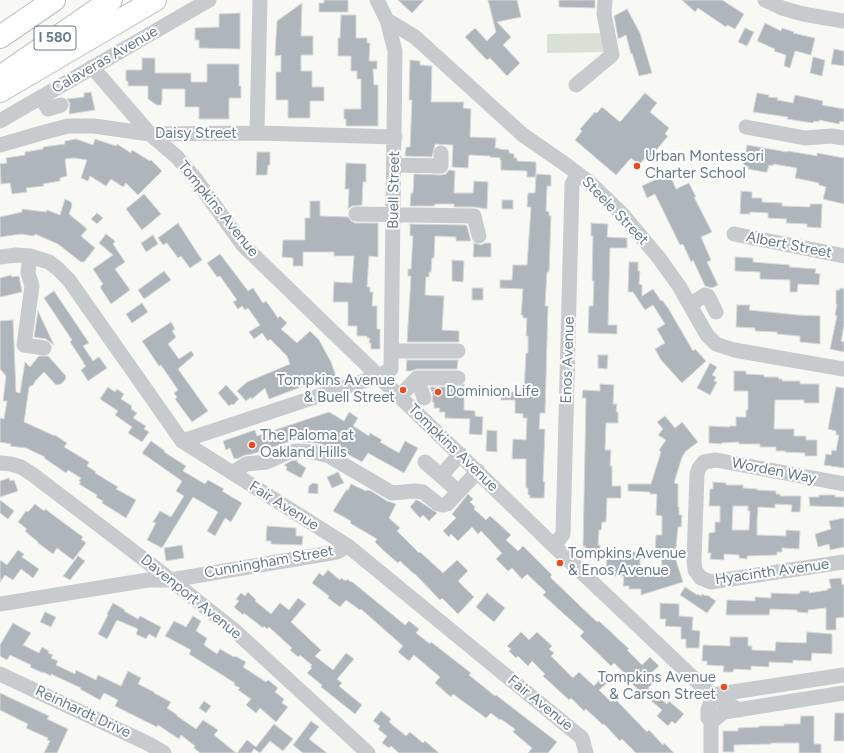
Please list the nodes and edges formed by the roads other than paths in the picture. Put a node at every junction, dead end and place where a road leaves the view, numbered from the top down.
1 (54, 0) edge
2 (111, 0) edge
3 (155, 0) edge
4 (209, 0) edge
5 (260, 0) edge
6 (377, 0) edge
7 (605, 0) edge
8 (764, 0) edge
9 (387, 20) junction
10 (844, 22) edge
11 (0, 37) edge
12 (92, 67) junction
13 (0, 77) edge
14 (576, 85) dead end
15 (0, 91) edge
16 (41, 97) junction
17 (61, 105) dead end
18 (0, 121) edge
19 (746, 127) dead end
20 (257, 133) junction
21 (150, 134) junction
22 (395, 137) junction
23 (844, 138) edge
24 (0, 145) edge
25 (441, 153) dead end
26 (394, 165) junction
27 (578, 174) junction
28 (356, 214) dead end
29 (394, 214) junction
30 (734, 234) dead end
31 (479, 236) dead end
32 (30, 256) junction
33 (844, 256) edge
34 (0, 257) edge
35 (690, 304) junction
36 (716, 312) dead end
37 (44, 348) dead end
38 (458, 350) dead end
39 (391, 351) junction
40 (844, 369) edge
41 (379, 376) junction
42 (417, 378) junction
43 (458, 378) dead end
44 (400, 396) junction
45 (424, 398) dead end
46 (182, 441) junction
47 (460, 454) junction
48 (425, 462) dead end
49 (704, 462) joint
50 (0, 463) edge
51 (478, 471) junction
52 (232, 473) junction
53 (844, 484) edge
54 (348, 546) junction
55 (554, 546) junction
56 (844, 562) edge
57 (172, 580) junction
58 (0, 604) edge
59 (0, 674) edge
60 (844, 675) edge
61 (844, 694) edge
62 (713, 695) junction
63 (739, 710) junction
64 (712, 722) junction
65 (164, 753) edge
66 (368, 753) edge
67 (586, 753) edge
68 (711, 753) edge

1 - 11 highway, I 580
2 - 13 highway, I 580
3 - 15 highway
4 - 12 street, Calaveras Avenue
5 - 20 street
6 - 9 street, Buell Street
7 - 14 street
8 - 10 street
9 - 22 street, Buell Street
9 - 27 street, Steele Street
12 - 16 street, Calaveras Avenue
12 - 21 street, Tompkins Avenue
16 - 17 street
16 - 18 street, Calaveras Avenue
19 - 23 street
20 - 21 street, Daisy Street
20 - 22 street, Daisy Street
21 - 24 street, Daisy Street
21 - 41 street, Tompkins Avenue
22 - 26 street, Buell Street
25 - 26 street
26 - 29 street, Buell Street
27 - 35 street, Steele Street
27 - 55 street, Enos Avenue
28 - 29 street
29 - 31 street
29 - 39 street, Buell Street
30 - 33 street, Albert Street
32 - 34 street, Fair Avenue
32 - 37 street
32 - 46 street, Fair Avenue
35 - 36 street
35 - 40 street, Steele Street
38 - 39 street
39 - 41 street, Buell Street
41 - 44 street, Tompkins Avenue
41 - 46 street
42 - 43 street
42 - 44 street
42 - 45 street
44 - 47 street, Tompkins Avenue
46 - 52 street, Fair Avenue
47 - 48 street
47 - 51 street, Tompkins Avenue
49 - 53 street, Worden Way
49 - 56 street, Hyacinth Avenue
50 - 57 street, Davenport Avenue
51 - 52 street
51 - 55 street, Tompkins Avenue
52 - 54 street, Fair Avenue
54 - 57 street, Cunningham Street
54 - 67 street, Fair Avenue
55 - 62 street, Tompkins Avenue
57 - 58 street, Cunningham Street
57 - 66 street, Davenport Avenue
59 - 65 street, Reinhardt Drive
60 - 62 street
61 - 63 street
62 - 63 street, Tompkins Avenue
62 - 64 street
63 - 64 street
64 - 68 street

